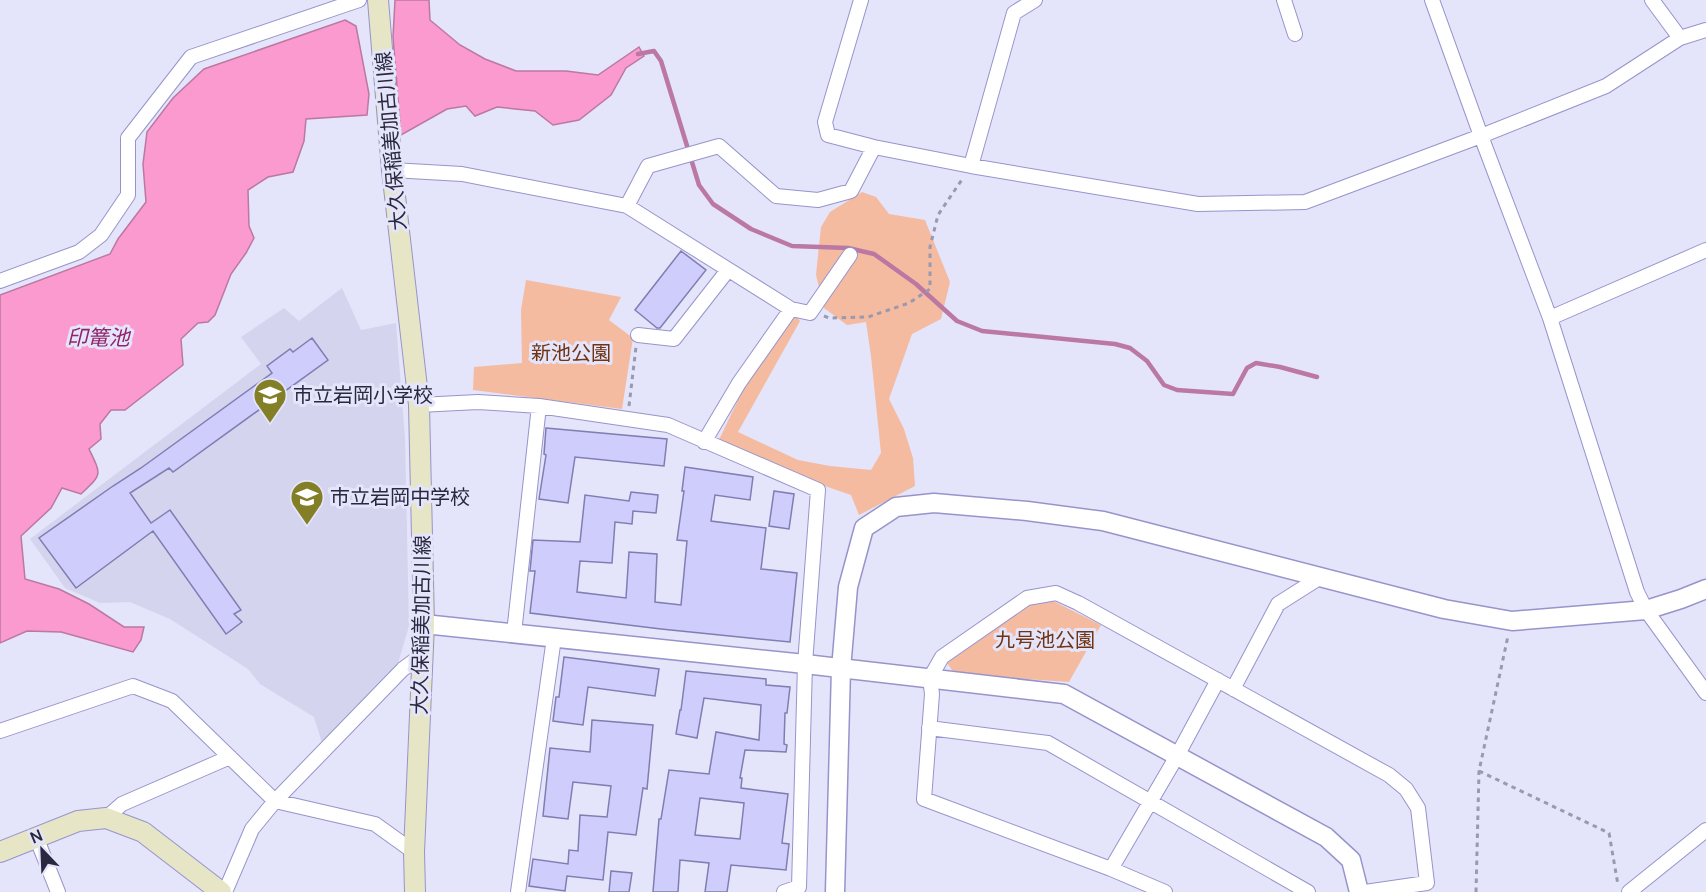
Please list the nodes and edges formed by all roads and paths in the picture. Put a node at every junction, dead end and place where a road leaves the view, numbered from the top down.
1 (358, 0) edge
2 (378, 0) edge
3 (861, 0) edge
4 (1035, 0) edge
5 (1284, 0) edge
6 (1432, 0) edge
7 (1652, 0) edge
8 (1706, 30) edge
9 (1295, 34) dead end
10 (1680, 38) junction
11 (1481, 136) junction
12 (874, 147) junction
13 (971, 166) junction
14 (392, 170) junction
15 (627, 206) junction
16 (1706, 250) edge
17 (850, 255) dead end
18 (728, 270) junction
19 (0, 281) edge
20 (791, 309) junction
21 (810, 313) junction
22 (1550, 318) junction
23 (638, 335) joint
24 (419, 405) junction
25 (539, 406) junction
26 (627, 420) junction
27 (704, 442) junction
28 (1319, 578) junction
29 (1706, 589) edge
30 (1646, 610) junction
31 (1512, 621) junction
32 (424, 624) junction
33 (514, 633) junction
34 (554, 638) junction
35 (422, 655) junction
36 (805, 664) junction
37 (842, 669) junction
38 (930, 678) junction
39 (1218, 680) junction
40 (1233, 688) junction
41 (1706, 693) edge
42 (929, 728) junction
43 (0, 731) edge
44 (1177, 756) junction
45 (230, 758) junction
46 (1479, 771) junction
47 (275, 801) junction
48 (1150, 801) junction
49 (106, 818) junction
50 (1706, 830) edge
51 (36, 837) junction
52 (0, 852) edge
53 (414, 852) junction
54 (1111, 869) junction
55 (58, 892) edge
56 (223, 892) edge
57 (415, 892) edge
58 (518, 892) edge
59 (784, 892) edge
60 (835, 892) edge
61 (1165, 892) edge
62 (1308, 892) edge
63 (1359, 892) edge
64 (1365, 892) edge
65 (1476, 892) edge
66 (1619, 892) edge
67 (1629, 892) edge

1 - 19 street
2 - 14 main road, 大久保稲美加古川線
3 - 12 street
4 - 13 street
5 - 9 street
6 - 11 street
7 - 10 street
8 - 10 street
10 - 11 street
11 - 13 street
11 - 22 street
12 - 13 street
12 - 15 street
13 - 21 path
14 - 15 street
14 - 24 main road, 大久保稲美加古川線
15 - 18 street
16 - 22 street
17 - 21 street
18 - 20 street
18 - 23 street
20 - 21 street
20 - 27 street
22 - 30 street
23 - 26 path
24 - 25 street
24 - 32 main road, 大久保稲美加古川線
25 - 26 street
25 - 33 street
26 - 27 street
27 - 36 street
28 - 31 street
28 - 37 street
28 - 40 street
29 - 30 street
30 - 31 street
30 - 41 street
31 - 46 path
32 - 33 street
32 - 35 main road, 大久保稲美加古川線
33 - 34 street
34 - 36 street
34 - 58 street
35 - 47 street
35 - 53 main road, 大久保稲美加古川線
36 - 37 street
36 - 59 street
37 - 38 street
37 - 60 street
38 - 39 street
38 - 42 street
38 - 44 street
39 - 40 street
39 - 44 street
40 - 64 street
42 - 48 street
42 - 54 street
43 - 45 street
44 - 48 street
44 - 63 street
45 - 47 street
45 - 49 street
46 - 65 path
46 - 66 path
47 - 53 street
47 - 56 street
48 - 54 street
48 - 62 street
49 - 51 main road
49 - 56 main road
50 - 67 street
51 - 52 main road
51 - 55 street
53 - 57 main road, 大久保稲美加古川線
54 - 61 street

